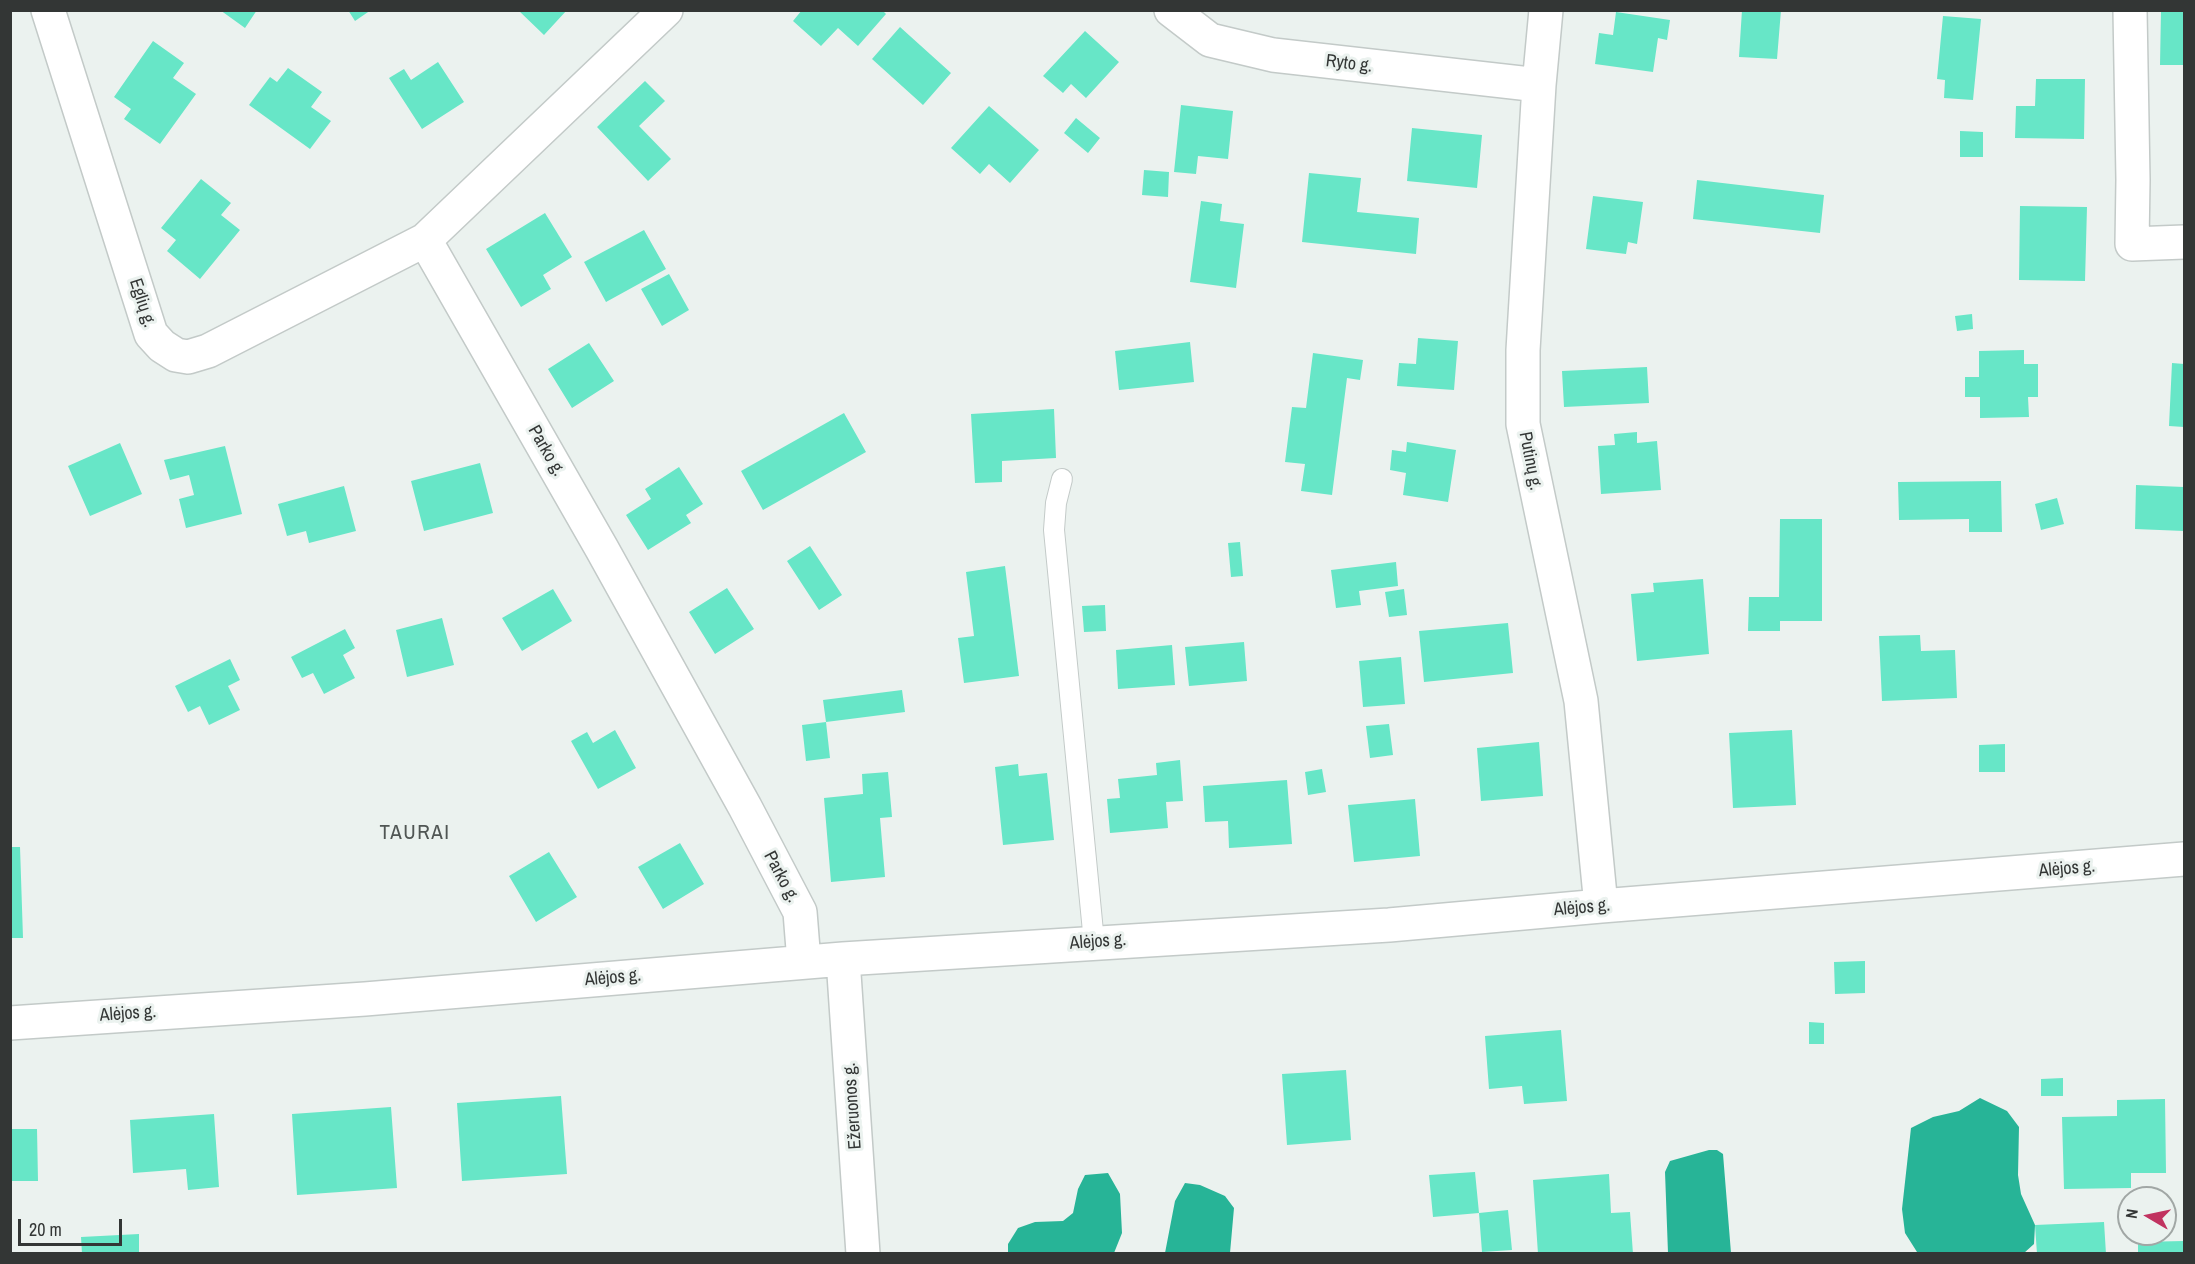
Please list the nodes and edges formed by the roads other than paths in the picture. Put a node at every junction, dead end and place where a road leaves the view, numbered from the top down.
1 (48, 10) edge
2 (666, 10) edge
3 (1171, 10) edge
4 (1546, 10) edge
5 (2130, 10) edge
6 (1539, 86) junction
7 (425, 240) junction
8 (2184, 242) edge
9 (1062, 479) dead end
10 (2184, 860) edge
11 (1600, 906) junction
12 (1094, 942) junction
13 (843, 959) junction
14 (804, 962) junction
15 (10, 1023) edge
16 (863, 1254) edge

1 - 7 street, Eglių g.
2 - 7 street
3 - 6 street, Ryto g.
4 - 6 street, Putinų g.
5 - 8 street
6 - 11 street, Putinų g.
7 - 14 street, Parko g.
9 - 12 lane
10 - 11 street, Alėjos g.
11 - 12 street, Alėjos g.
12 - 13 street, Alėjos g.
13 - 14 street, Alėjos g.
13 - 16 street, Ežeruonos g.
14 - 15 street, Alėjos g.

